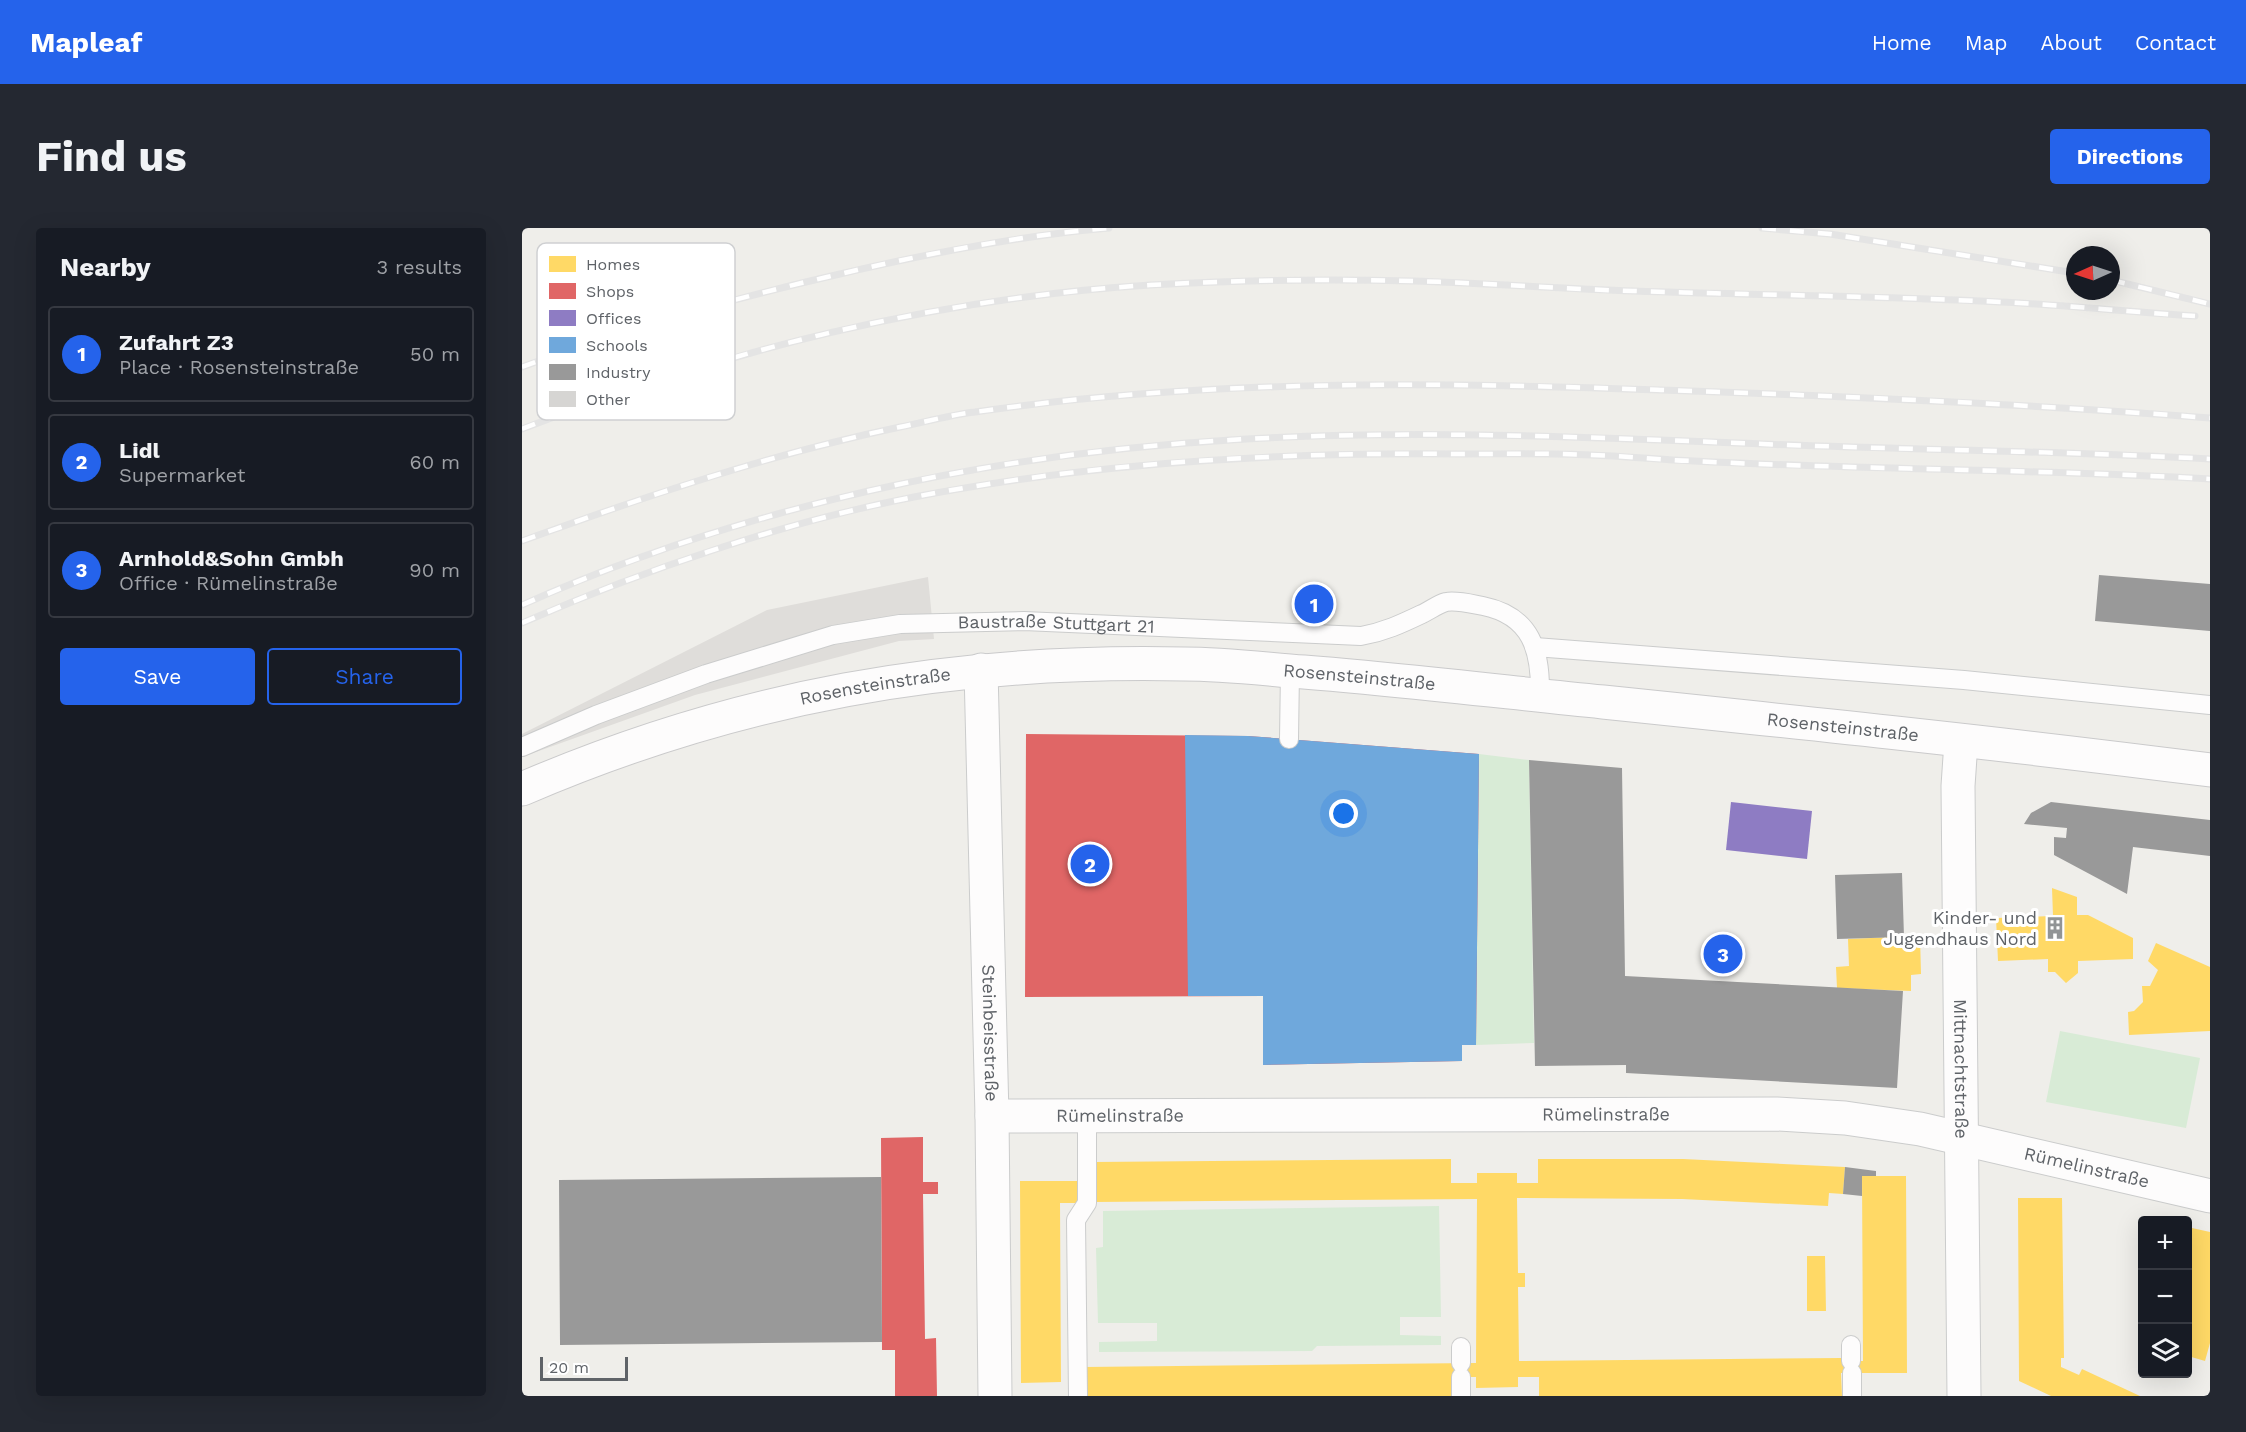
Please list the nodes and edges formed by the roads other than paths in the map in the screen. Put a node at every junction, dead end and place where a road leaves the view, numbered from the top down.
1 (1536, 648) junction
2 (981, 670) junction
3 (1290, 671) junction
4 (1540, 696) junction
5 (2210, 705) edge
6 (1289, 739) dead end
7 (1961, 742) junction
8 (522, 747) edge
9 (2210, 770) edge
10 (522, 789) edge
11 (1087, 1115) junction
12 (992, 1116) junction
13 (1962, 1138) junction
14 (2210, 1196) edge
15 (1851, 1360) dead end
16 (1461, 1363) dead end
17 (995, 1396) edge
18 (1078, 1396) edge
19 (1461, 1396) edge
20 (1852, 1396) edge
21 (1964, 1396) edge

1 - 4 lane, Baustraße Stuttgart 21
1 - 5 lane
1 - 8 lane, Baustraße Stuttgart 21
2 - 3 street, Rosensteinstraße
2 - 10 street, Rosensteinstraße
2 - 12 street, Steinbeisstraße
3 - 4 street, Rosensteinstraße
3 - 6 lane
4 - 7 street, Rosensteinstraße
7 - 9 street, Rosensteinstraße
7 - 13 street, Mittnachtstraße
11 - 12 street, Rümelinstraße
11 - 13 street, Rümelinstraße
11 - 18 lane
12 - 17 street, Steinbeisstraße
13 - 14 street, Rümelinstraße
13 - 21 street, Mittnachtstraße
15 - 20 lane
16 - 19 lane

